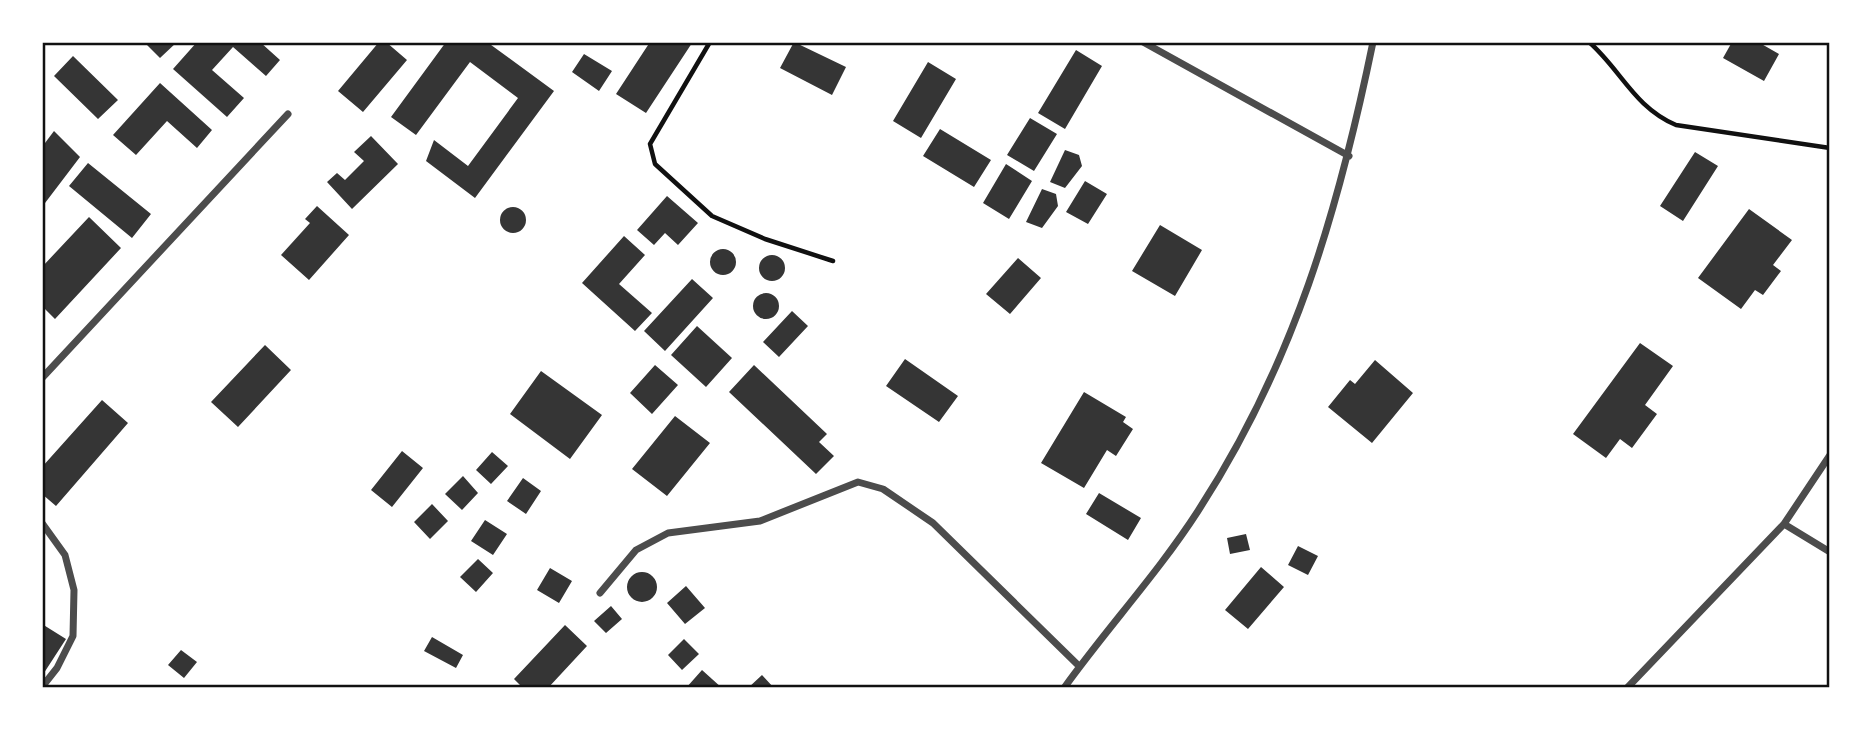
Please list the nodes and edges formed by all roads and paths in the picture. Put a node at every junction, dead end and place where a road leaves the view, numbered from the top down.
1 (710, 42) edge
2 (1143, 42) edge
3 (1373, 42) edge
4 (1588, 42) edge
5 (288, 114) dead end
6 (1830, 148) edge
7 (1349, 156) junction
8 (833, 261) dead end
9 (42, 378) edge
10 (1830, 455) edge
11 (42, 523) edge
12 (1784, 524) junction
13 (1830, 552) edge
14 (600, 593) dead end
15 (1079, 666) junction
16 (42, 687) edge
17 (1064, 688) edge
18 (1627, 688) edge

1 - 8 path
2 - 7 street
3 - 7 street
4 - 6 path
5 - 9 street
7 - 15 street
10 - 12 street
11 - 16 street
12 - 13 street
12 - 18 street
14 - 15 street
15 - 17 street

